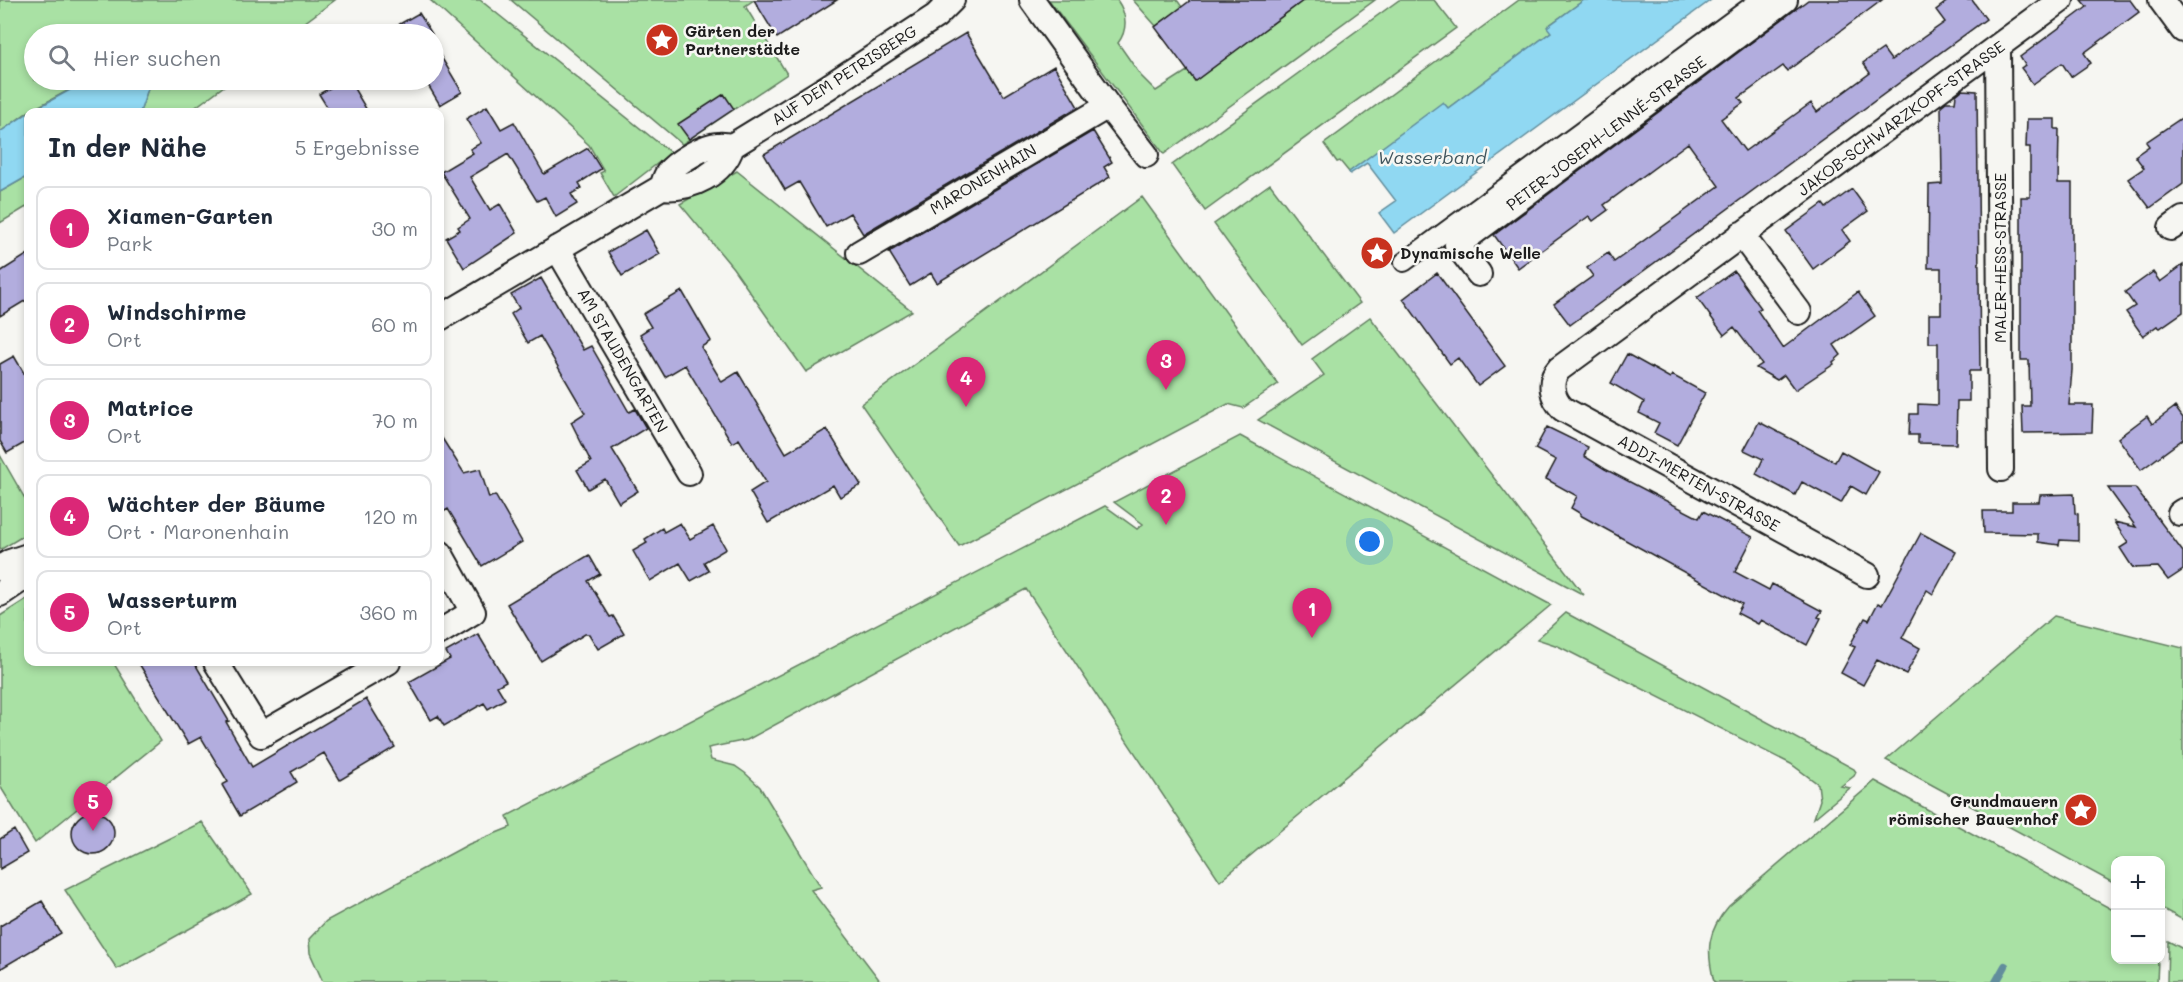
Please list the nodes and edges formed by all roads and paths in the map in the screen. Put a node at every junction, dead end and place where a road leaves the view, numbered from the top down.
1 (952, 0) edge
2 (1032, 0) edge
3 (1760, 0) edge
4 (1785, 0) edge
5 (2061, 0) edge
6 (2161, 0) edge
7 (2183, 30) edge
8 (1998, 47) junction
9 (1108, 105) junction
10 (1146, 155) dead end
11 (1742, 234) junction
12 (557, 248) junction
13 (859, 253) dead end
14 (1404, 262) dead end
15 (1479, 274) dead end
16 (1799, 312) dead end
17 (444, 316) edge
18 (1554, 376) joint
19 (2001, 469) dead end
20 (689, 473) dead end
21 (24, 557) edge
22 (444, 560) edge
23 (0, 568) edge
24 (1867, 575) dead end
25 (24, 578) edge
26 (0, 594) edge
27 (444, 630) edge
28 (218, 666) edge
29 (381, 666) edge

1 - 12 street, AUF DEM PETRISBERG
2 - 9 street
3 - 14 street
4 - 15 street, PETER-JOSEPH-LENNÉ-STRASSE
5 - 8 street, JAKOB-SCHWARZKOPF-STRASSE
6 - 7 street
8 - 11 street, JAKOB-SCHWARZKOPF-STRASSE
8 - 19 street, MALER-HESS-STRASSE
9 - 10 street
9 - 13 street, MARONENHAIN
11 - 16 street
11 - 18 street, JAKOB-SCHWARZKOPF-STRASSE
12 - 17 street, AUF DEM PETRISBERG
12 - 20 street, AM STAUDENGARTEN
18 - 24 street, ADDI-MERTEN-STRASSE
21 - 23 street
22 - 27 street
25 - 26 street
28 - 29 street

